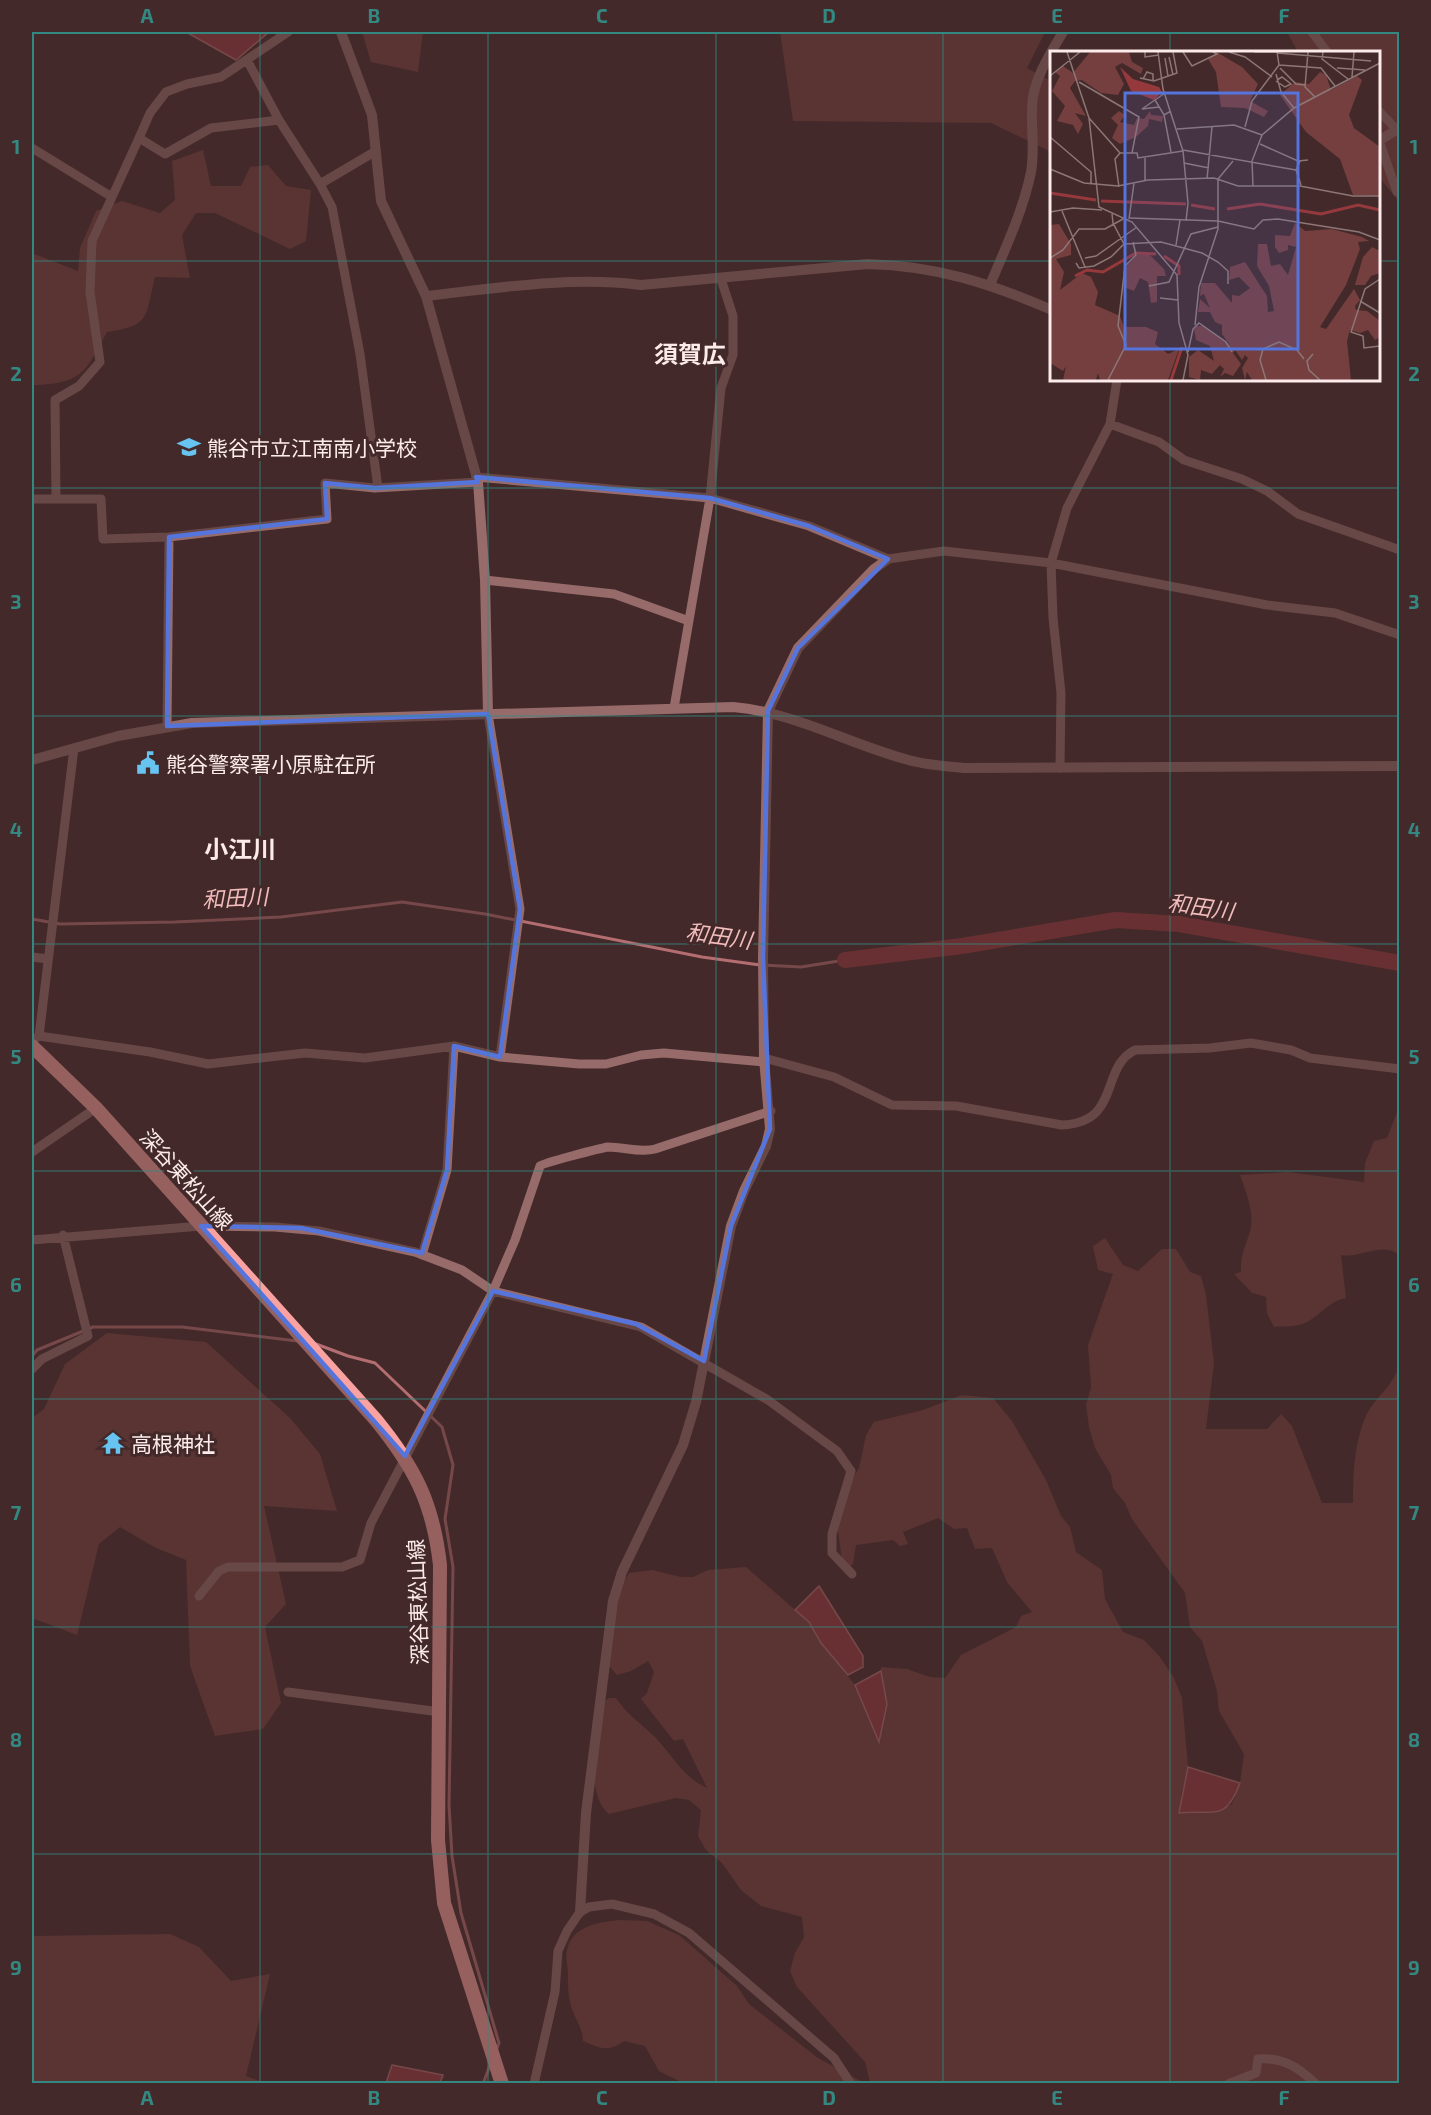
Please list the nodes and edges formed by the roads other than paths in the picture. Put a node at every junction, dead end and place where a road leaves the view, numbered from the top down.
1 (288, 32) edge
2 (341, 32) edge
3 (1063, 32) edge
4 (1312, 32) edge
5 (1054, 51) edge
6 (1326, 51) edge
7 (1050, 58) edge
8 (247, 60) junction
9 (1380, 112) edge
10 (279, 120) junction
11 (1398, 129) edge
12 (139, 138) junction
13 (1380, 140) edge
14 (1380, 144) edge
15 (32, 148) edge
16 (376, 151) junction
17 (320, 184) junction
18 (1400, 192) edge
19 (112, 197) junction
20 (721, 279) junction
21 (990, 285) junction
22 (426, 296) junction
23 (1050, 309) edge
24 (1117, 381) edge
25 (1110, 424) junction
26 (477, 479) junction
27 (378, 488) junction
28 (710, 498) junction
29 (32, 499) edge
30 (56, 499) junction
31 (169, 537) junction
32 (1400, 550) edge
33 (888, 559) junction
34 (1051, 563) junction
35 (485, 580) junction
36 (689, 621) junction
37 (1400, 635) edge
38 (674, 708) junction
39 (768, 711) junction
40 (488, 714) junction
41 (167, 726) junction
42 (74, 748) junction
43 (32, 760) edge
44 (1400, 766) edge
45 (1060, 768) junction
46 (32, 957) edge
47 (48, 959) junction
48 (34, 1041) edge
49 (454, 1046) junction
50 (500, 1057) junction
51 (764, 1060) junction
52 (1400, 1070) edge
53 (96, 1108) junction
54 (771, 1112) junction
55 (32, 1152) edge
56 (201, 1226) junction
57 (63, 1235) junction
58 (32, 1240) edge
59 (422, 1255) junction
60 (493, 1291) junction
61 (704, 1361) junction
62 (32, 1369) edge
63 (405, 1456) junction
64 (852, 1574) dead end
65 (199, 1596) dead end
66 (288, 1692) dead end
67 (440, 1712) junction
68 (580, 1912) junction
69 (502, 2084) edge
70 (534, 2084) edge
71 (850, 2084) edge
72 (1228, 2084) edge
73 (1316, 2084) edge

1 - 8 street
2 - 16 street
3 - 5 street
4 - 6 street
7 - 21 street
8 - 10 street
8 - 12 street
9 - 11 street
10 - 12 street
10 - 17 street
11 - 13 street
12 - 19 street
14 - 18 street
15 - 19 street
16 - 17 street
16 - 22 street
17 - 27 street
19 - 30 street
20 - 21 street
20 - 22 street
20 - 28 street
21 - 23 street
22 - 26 street
24 - 25 street
25 - 32 street
25 - 34 street
26 - 27 street
26 - 28 street
26 - 35 street
27 - 31 street
28 - 33 street
28 - 36 street
29 - 30 street
30 - 31 street
31 - 41 street
33 - 34 street
33 - 39 street
34 - 37 street
34 - 45 street
35 - 36 street
35 - 40 street
36 - 38 street
38 - 39 street
38 - 40 street
39 - 45 street
39 - 51 street
40 - 41 street
40 - 50 street
41 - 42 street
42 - 43 street
42 - 47 street
44 - 45 street
46 - 47 street
47 - 48 street
48 - 49 street
48 - 53 main road, 深谷東松山線
49 - 50 street
49 - 59 street
50 - 51 street
51 - 52 street
51 - 54 street
53 - 55 street
53 - 56 main road, 深谷東松山線
54 - 60 street
54 - 61 street
56 - 57 street
56 - 59 street
56 - 63 main road, 深谷東松山線
57 - 58 street
57 - 62 street
59 - 60 street
60 - 61 street
60 - 63 street
61 - 64 street
61 - 68 street
63 - 65 street
63 - 67 main road, 深谷東松山線
66 - 67 street
67 - 69 main road, 深谷東松山線
68 - 70 street
68 - 71 street
72 - 73 street

